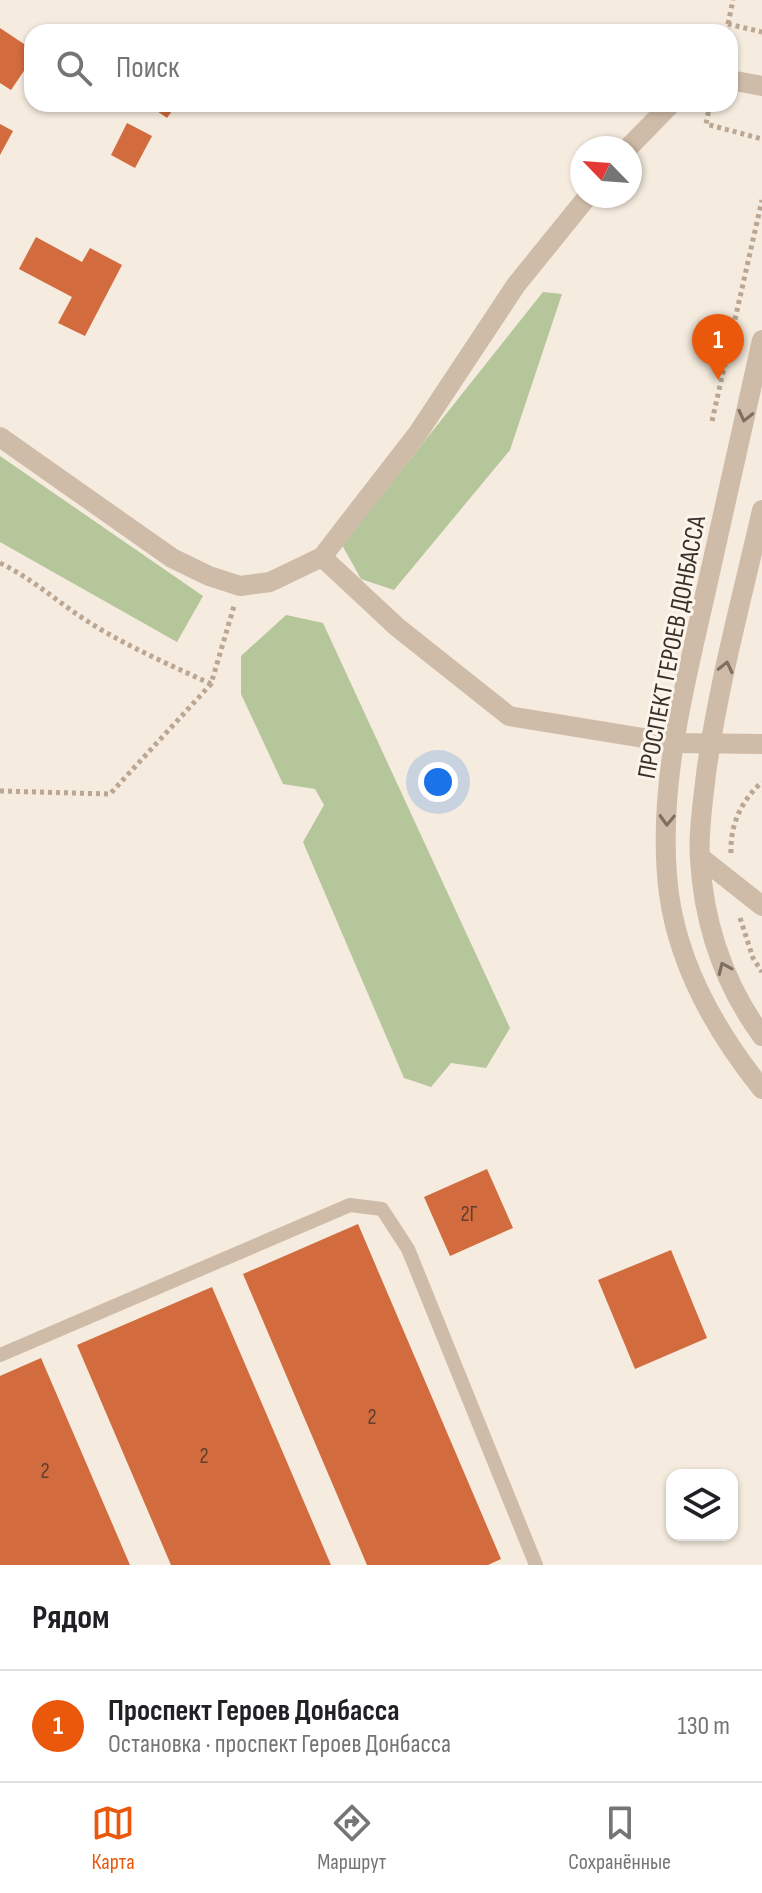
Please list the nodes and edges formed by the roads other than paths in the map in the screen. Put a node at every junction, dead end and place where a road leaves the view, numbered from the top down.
1 (738, 82) edge
2 (762, 86) edge
3 (663, 112) edge
4 (640, 136) edge
5 (578, 208) edge
6 (762, 340) edge
7 (0, 437) edge
8 (762, 510) edge
9 (322, 557) junction
10 (674, 743) junction
11 (710, 743) junction
12 (762, 744) edge
13 (700, 857) junction
14 (762, 906) edge
15 (762, 1036) edge
16 (762, 1089) edge
17 (0, 1355) edge
18 (536, 1565) edge

1 - 2 street
3 - 4 street
5 - 9 street
6 -> 10 street, ПРОСПЕКТ ГЕРОЕВ ДОНБАССА
7 - 9 street
11 -> 8 street
9 - 10 street
10 - 11 street
10 -> 16 street, ПРОСПЕКТ ГЕРОЕВ ДОНБАССА
11 - 12 street
11 - 13 street
13 - 14 street
15 -> 13 street
17 - 18 lane

